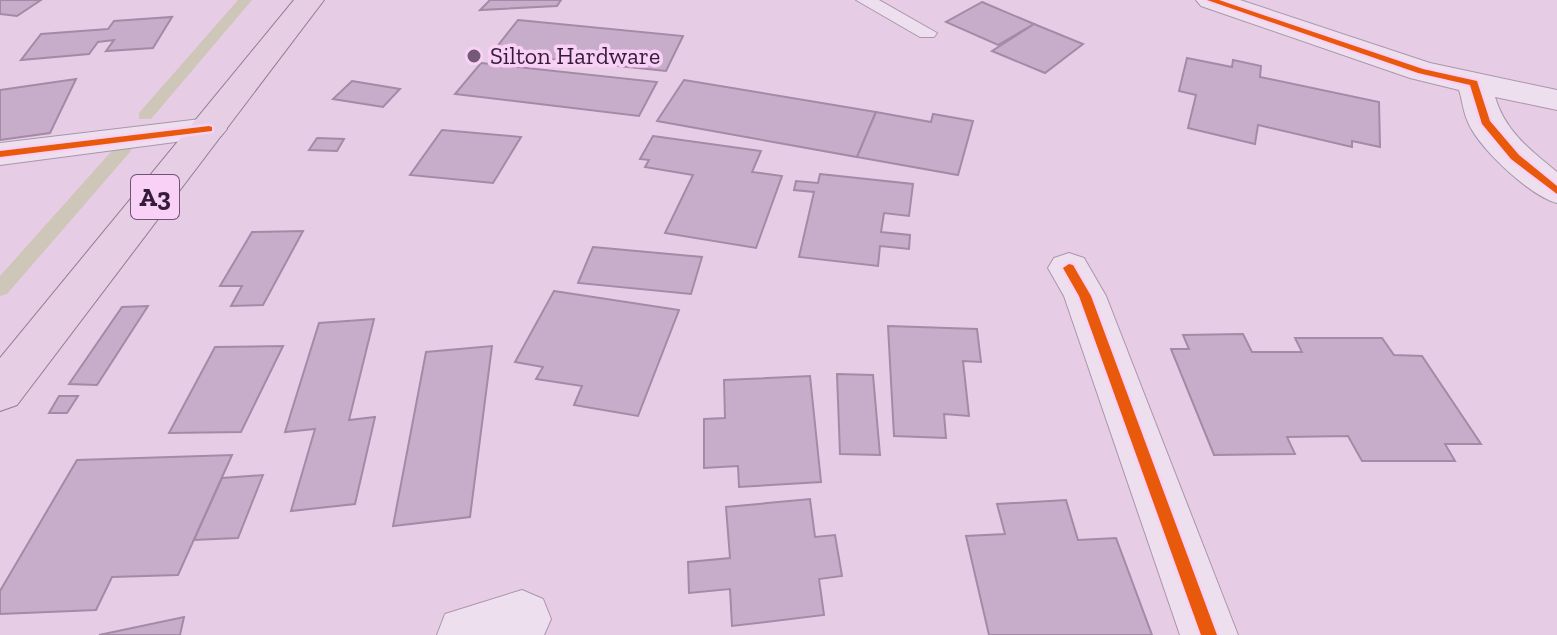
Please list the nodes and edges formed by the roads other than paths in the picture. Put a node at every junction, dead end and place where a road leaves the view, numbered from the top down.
1 (309, 0) edge
2 (865, 0) edge
3 (1211, 0) edge
4 (927, 33) dead end
5 (1474, 83) junction
6 (1557, 100) edge
7 (209, 129) junction
8 (0, 154) edge
9 (1557, 191) edge
10 (1069, 268) dead end
11 (0, 392) edge
12 (522, 619) dead end
13 (466, 635) edge
14 (1209, 635) edge

1 - 7 main road, A3
2 - 4 lane
3 - 5 street
5 - 6 street
5 - 9 street
7 - 8 street
7 - 11 main road, A3
10 - 14 street
12 - 13 street

